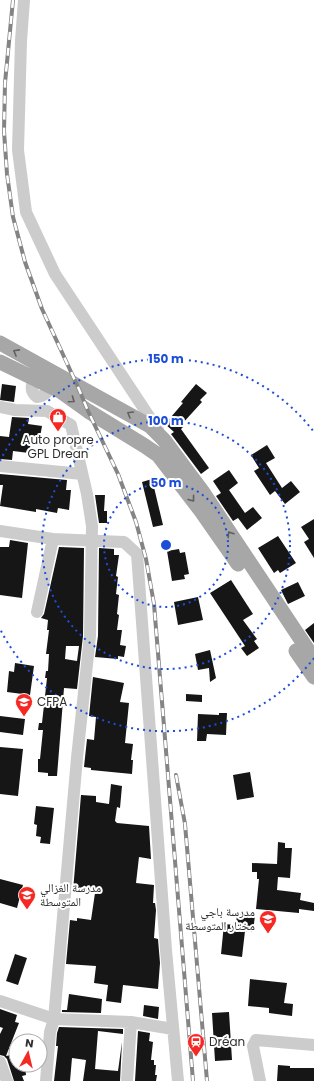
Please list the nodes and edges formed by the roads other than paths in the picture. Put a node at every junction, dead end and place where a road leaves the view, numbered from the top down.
1 (24, 0) edge
2 (0, 343) edge
3 (0, 362) edge
4 (45, 376) junction
5 (37, 397) junction
6 (0, 407) edge
7 (36, 410) junction
8 (164, 440) junction
9 (0, 466) edge
10 (82, 474) junction
11 (0, 532) edge
12 (53, 539) junction
13 (92, 541) junction
14 (37, 612) dead end
15 (314, 659) edge
16 (314, 677) edge
17 (0, 1001) edge
18 (54, 1019) junction
19 (131, 1022) junction
20 (173, 1029) junction
21 (314, 1045) edge
22 (0, 1062) edge
23 (7, 1081) edge
24 (46, 1081) edge
25 (127, 1081) edge
26 (178, 1081) edge
27 (260, 1081) edge

1 - 8 street
4 -> 2 main road
3 - 4 main road
4 - 5 street
4 - 5 street
8 -> 4 main road
4 -> 16 main road
5 - 7 street
6 - 7 street
7 - 10 street
15 -> 8 main road
9 - 10 street
10 - 13 street
11 - 12 street
12 - 13 street
12 - 14 street
13 - 18 street
13 - 20 street
17 - 18 street
18 - 19 street
18 - 24 street
19 - 20 street
19 - 25 street
20 - 26 street
21 - 27 street
22 - 23 street

